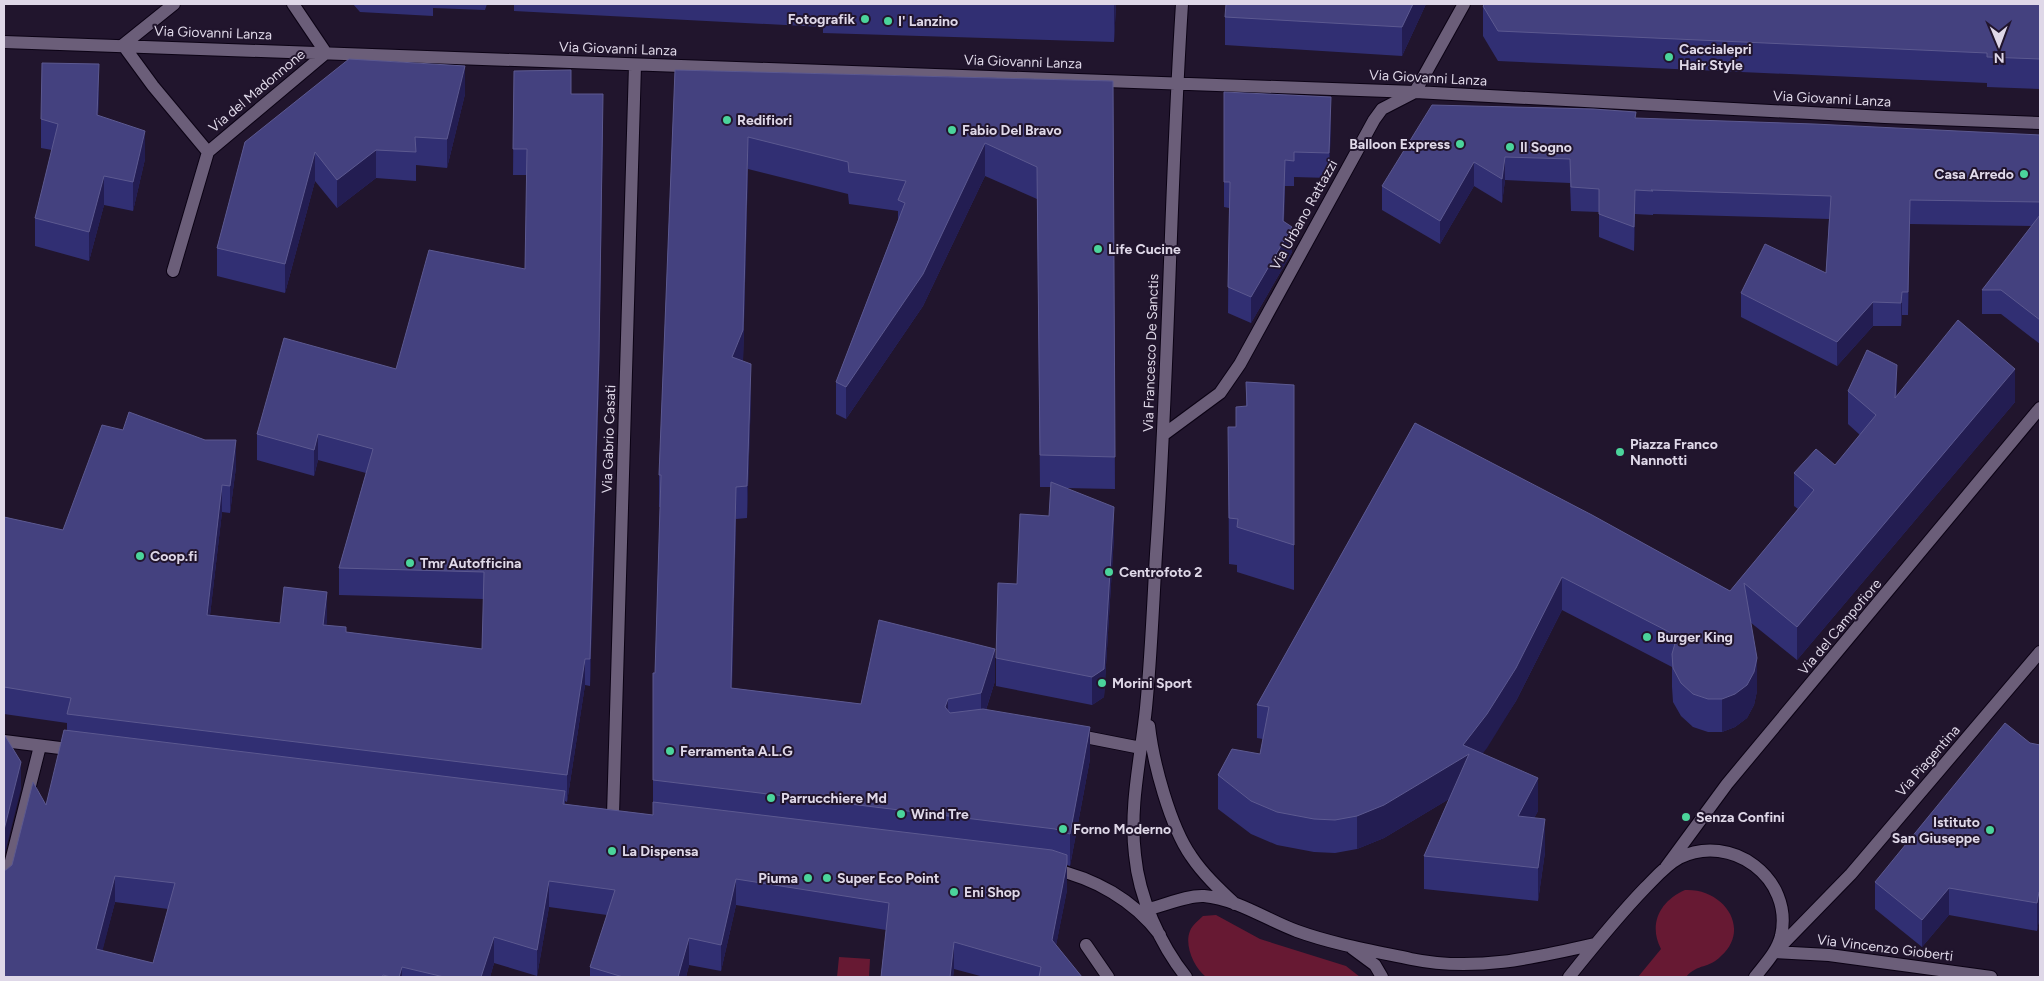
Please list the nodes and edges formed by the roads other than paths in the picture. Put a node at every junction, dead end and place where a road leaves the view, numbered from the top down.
1 (174, 4) edge
2 (293, 4) edge
3 (1182, 4) edge
4 (1464, 4) edge
5 (4, 42) edge
6 (123, 45) junction
7 (326, 53) junction
8 (635, 65) junction
9 (1178, 84) junction
10 (1415, 92) junction
11 (2040, 123) edge
12 (208, 152) junction
13 (173, 271) dead end
14 (2040, 408) edge
15 (1162, 435) junction
16 (2040, 652) edge
17 (1146, 704) junction
18 (1063, 732) edge
19 (4, 741) edge
20 (40, 746) junction
21 (1141, 748) junction
22 (88, 752) edge
23 (613, 815) edge
24 (1666, 867) junction
25 (1040, 868) edge
26 (4, 889) edge
27 (1235, 904) junction
28 (1149, 909) junction
29 (1160, 935) junction
30 (1344, 944) junction
31 (1595, 944) junction
32 (1086, 945) dead end
33 (1774, 952) junction
34 (1108, 977) edge
35 (1186, 977) edge
36 (1382, 977) edge
37 (1569, 977) edge
38 (1755, 977) edge
39 (1991, 977) edge

1 - 6 street
2 - 7 street, Via del Madonnone
3 - 9 street, Via Francesco De Sanctis
4 - 10 street
5 - 6 street, Via Giovanni Lanza
6 - 7 street, Via Giovanni Lanza
6 - 12 street, Via del Madonnone
7 - 8 street, Via Giovanni Lanza
7 - 12 street, Via del Madonnone
8 - 9 street, Via Giovanni Lanza
8 - 23 street, Via Gabrio Casati
9 - 10 street, Via Giovanni Lanza
9 - 15 street, Via Francesco De Sanctis
10 - 11 street, Via Giovanni Lanza
10 - 15 street, Via Urbano Rattazzi
12 - 13 street, Via del Madonnone
14 - 24 street, Via del Campofiore
15 - 17 street, Via Francesco De Sanctis
16 - 33 street, Via Piagentina
17 - 21 street
17 - 27 street
18 - 21 street
19 - 20 street
20 - 22 street
20 - 26 street
21 - 28 street
24 - 31 street
24 - 33 street
25 - 29 street
27 - 28 street
27 - 30 street
28 - 29 street
29 - 35 street
30 - 31 street
30 - 36 street
31 - 37 street
32 - 34 street
33 - 38 street
33 - 39 street, Via Vincenzo Gioberti

